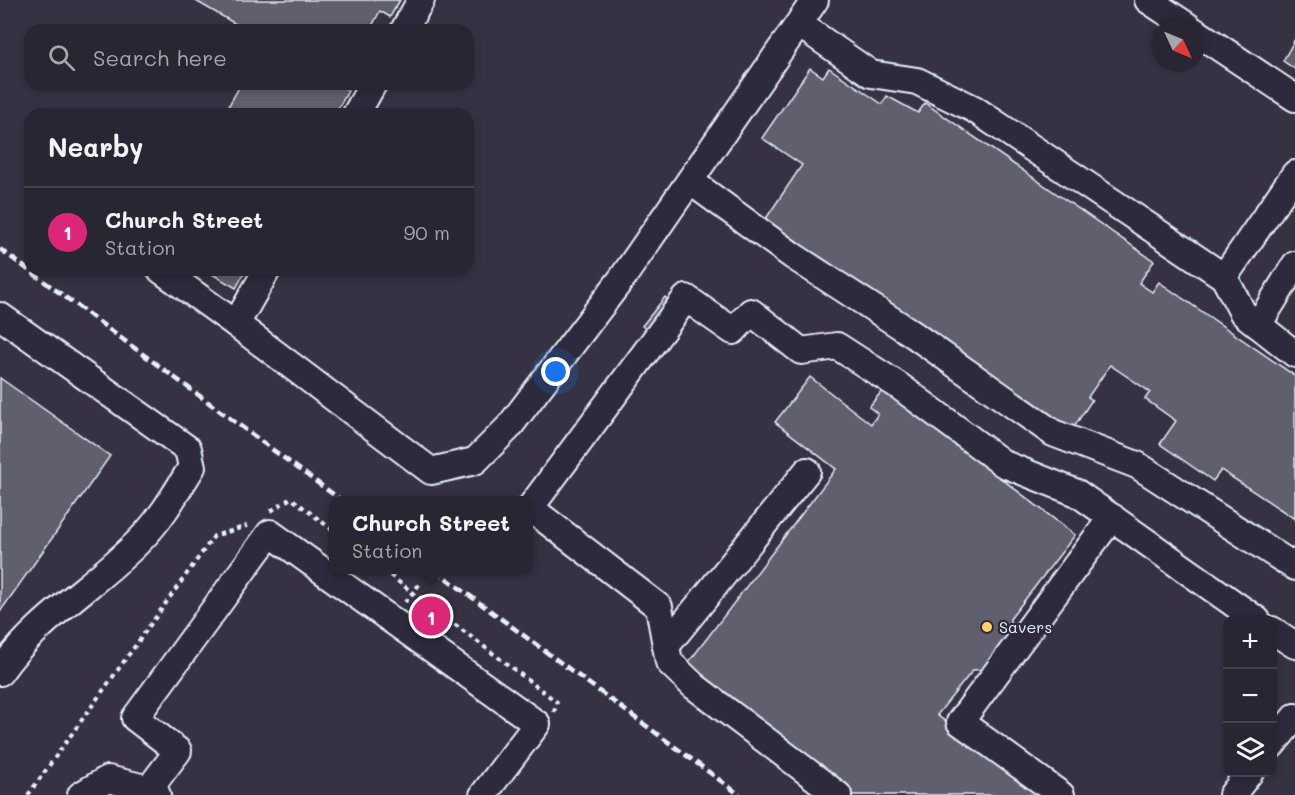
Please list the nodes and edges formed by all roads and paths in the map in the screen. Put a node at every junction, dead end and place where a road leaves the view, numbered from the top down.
1 (421, 0) edge
2 (815, 0) edge
3 (1148, 0) edge
4 (1175, 18) edge
5 (407, 24) edge
6 (798, 24) junction
7 (1205, 38) edge
8 (370, 90) edge
9 (1295, 98) edge
10 (359, 108) edge
11 (1295, 174) edge
12 (690, 181) junction
13 (1295, 265) edge
14 (169, 276) edge
15 (264, 276) edge
16 (1224, 277) junction
17 (0, 316) edge
18 (236, 324) junction
19 (1258, 325) junction
20 (1295, 354) edge
21 (807, 471) dead end
22 (533, 504) edge
23 (533, 510) edge
24 (263, 516) dead end
25 (1112, 517) junction
26 (254, 521) dead end
27 (329, 528) edge
28 (1295, 567) edge
29 (1250, 615) edge
30 (1277, 633) edge
31 (1295, 645) edge
32 (666, 646) junction
33 (0, 672) edge
34 (1295, 717) edge
35 (1277, 739) edge
36 (1246, 777) edge
37 (153, 792) edge
38 (28, 795) edge
39 (81, 795) edge
40 (483, 795) edge
41 (838, 795) edge
42 (1061, 795) edge
43 (1232, 795) edge

1 - 5 lane
2 - 6 lane
3 - 4 lane
6 - 12 lane
6 - 16 lane
7 - 9 lane
8 - 10 lane
11 - 16 lane
12 - 18 lane
12 - 28 lane
13 - 19 lane
14 - 18 lane
15 - 18 lane
16 - 19 lane
17 - 33 lane
19 - 20 lane
21 - 32 lane
22 - 25 lane
23 - 32 lane
24 - 27 path
25 - 29 lane
25 - 42 lane
26 - 38 path
30 - 31 lane
32 - 41 lane
34 - 35 lane
36 - 43 lane
37 - 39 lane
37 - 40 lane

